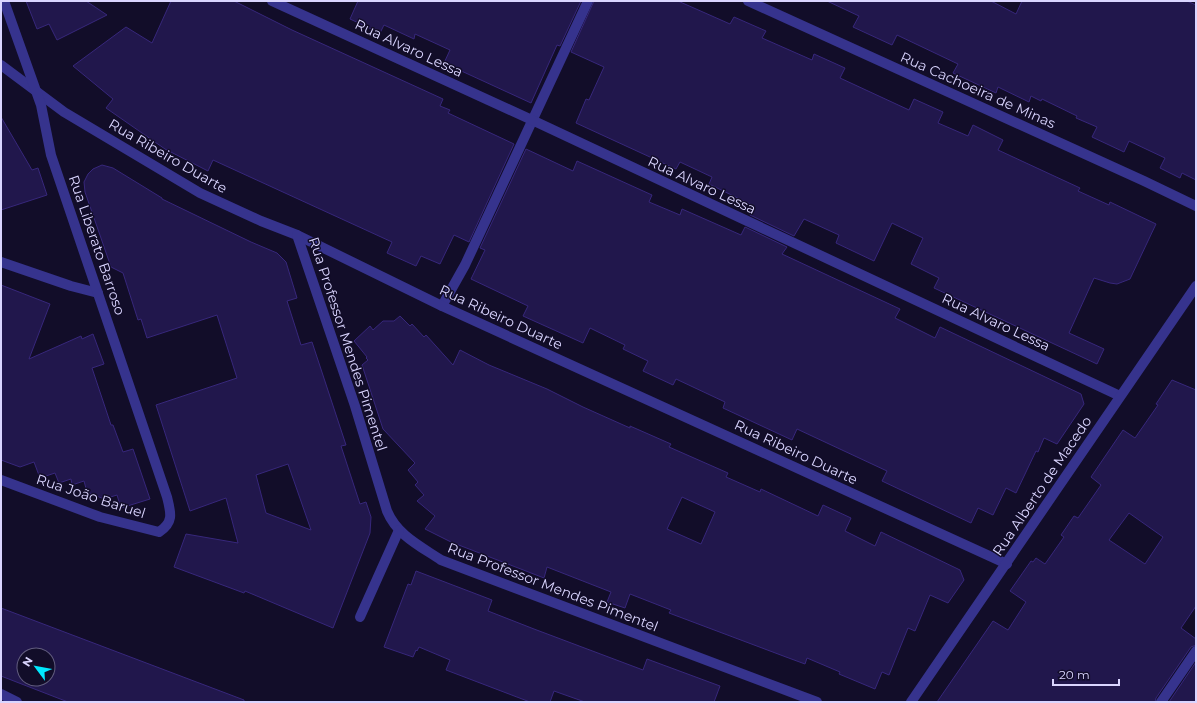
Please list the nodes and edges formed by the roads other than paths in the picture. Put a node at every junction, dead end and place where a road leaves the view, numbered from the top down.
1 (4, 1) edge
2 (272, 1) edge
3 (588, 1) edge
4 (748, 1) edge
5 (1, 65) edge
6 (35, 90) junction
7 (532, 120) junction
8 (1196, 206) edge
9 (297, 235) junction
10 (1, 262) edge
11 (1196, 286) edge
12 (98, 293) junction
13 (442, 306) junction
14 (1120, 396) junction
15 (1, 480) edge
16 (167, 497) joint
17 (399, 530) junction
18 (1007, 564) junction
19 (360, 617) dead end
20 (1196, 651) edge
21 (1, 694) edge
22 (17, 702) edge
23 (817, 702) edge
24 (911, 702) edge
25 (1161, 702) edge

1 - 6 street, Rua Liberato Barroso
2 - 7 street, Rua Alvaro Lessa
3 - 7 street
4 - 8 street, Rua Cachoeira de Minas
5 - 6 street, Rua Ribeiro Duarte
6 - 9 street, Rua Ribeiro Duarte
6 - 12 street, Rua Liberato Barroso
7 - 13 street
7 - 14 street, Rua Alvaro Lessa
9 - 13 street, Rua Ribeiro Duarte
9 - 17 street, Rua Professor Mendes Pimentel
10 - 12 street
11 - 14 street, Rua Alberto de Macedo
12 - 16 street, Rua Liberato Barroso
13 - 18 street, Rua Ribeiro Duarte
14 - 18 street, Rua Alberto de Macedo
15 - 16 street, Rua João Baruel
17 - 19 street
17 - 23 street, Rua Professor Mendes Pimentel
18 - 24 street, Rua Alberto de Macedo
20 - 25 street
21 - 22 street

